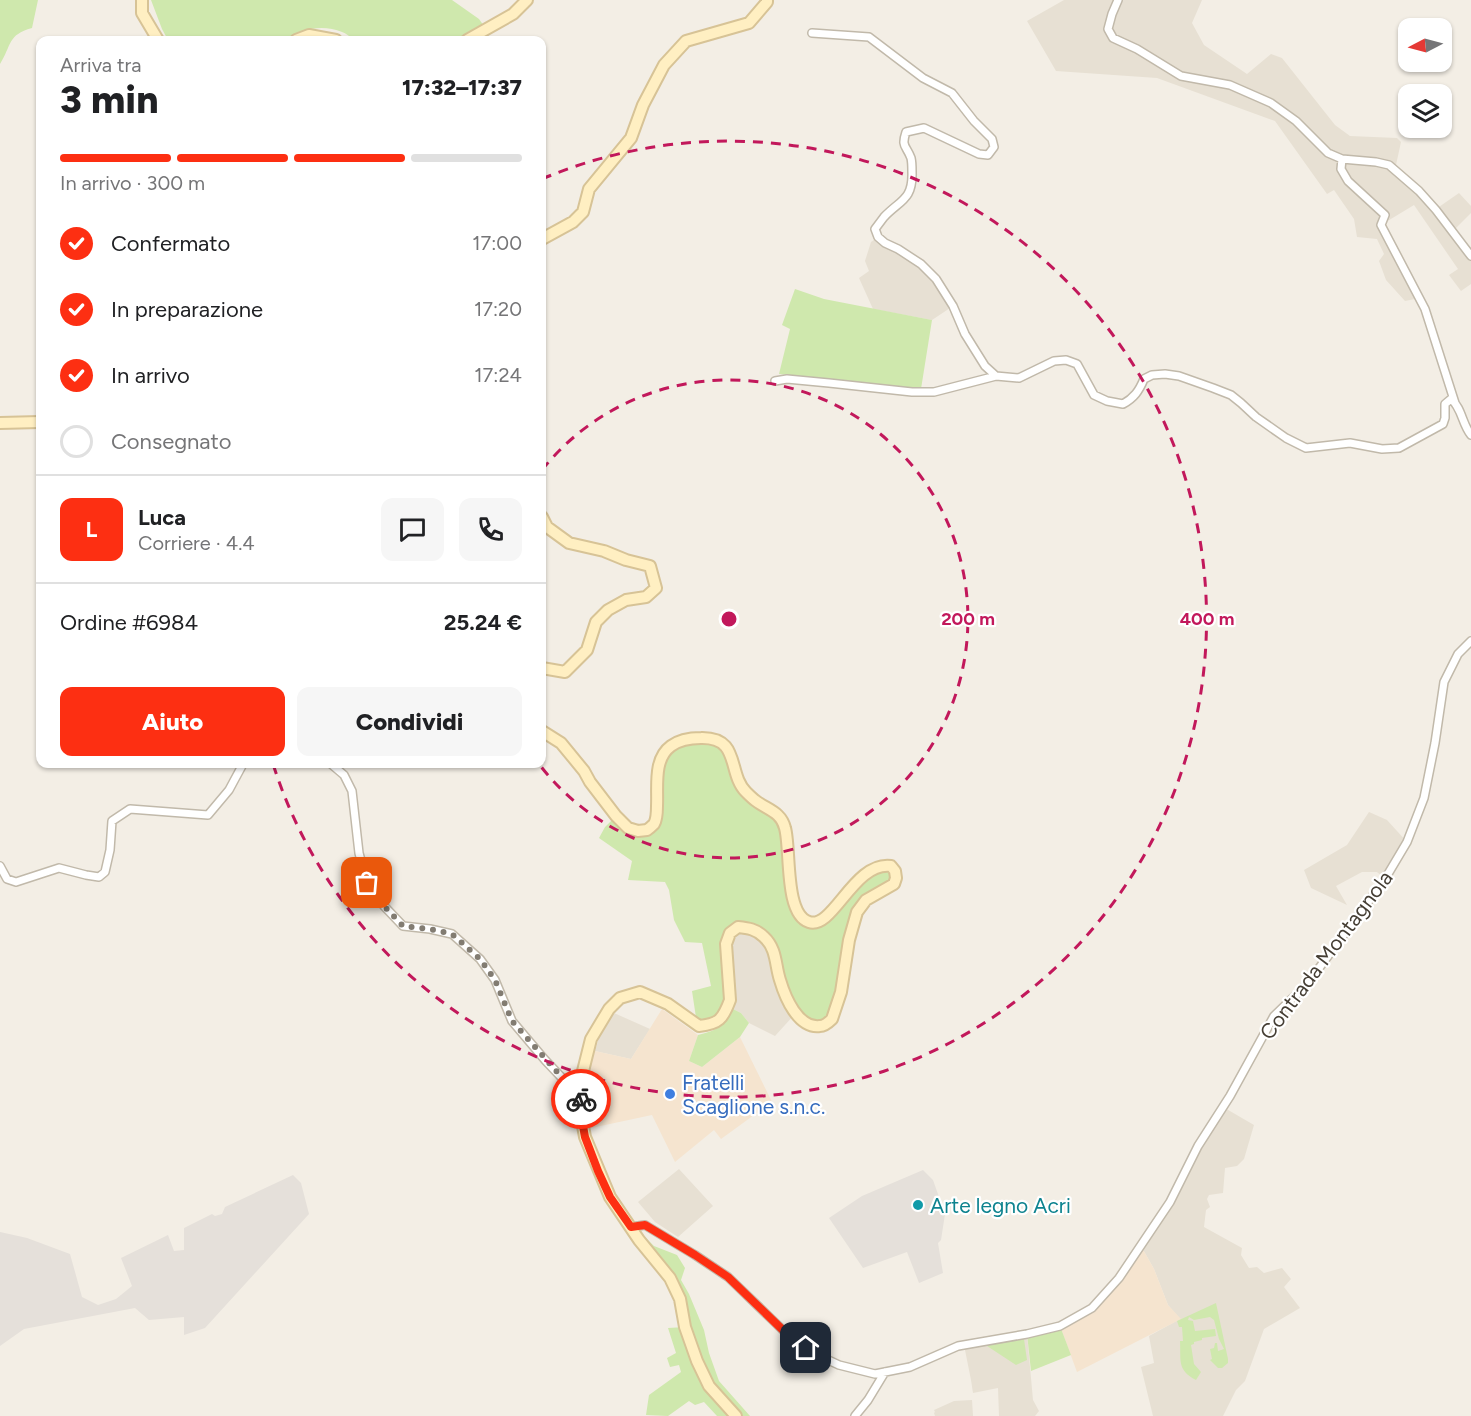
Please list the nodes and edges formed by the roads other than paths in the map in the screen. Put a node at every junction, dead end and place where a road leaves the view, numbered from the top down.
1 (142, 0) edge
2 (527, 0) edge
3 (767, 0) edge
4 (1119, 0) edge
5 (812, 33) dead end
6 (156, 36) edge
7 (474, 36) edge
8 (1342, 159) junction
9 (546, 237) edge
10 (1471, 256) edge
11 (996, 376) junction
12 (775, 381) dead end
13 (1455, 403) junction
14 (36, 422) edge
15 (0, 423) edge
16 (1471, 435) edge
17 (546, 525) edge
18 (1471, 641) edge
19 (546, 669) edge
20 (546, 734) edge
21 (241, 768) edge
22 (336, 768) edge
23 (0, 866) edge
24 (581, 1098) junction
25 (631, 1227) junction
26 (885, 1372) junction
27 (736, 1416) edge
28 (855, 1416) edge

1 - 6 main road
2 - 7 main road
3 - 9 main road
4 - 8 street
5 - 11 street
8 - 10 street
8 - 13 street
11 - 12 street
11 - 13 street
13 - 16 street
14 - 15 main road
17 - 19 main road
18 - 26 street, Contrada Montagnola
20 - 24 main road
21 - 23 street
22 - 24 street
24 - 25 main road
25 - 26 street, Contrada Montagnola
25 - 27 main road
26 - 28 street

